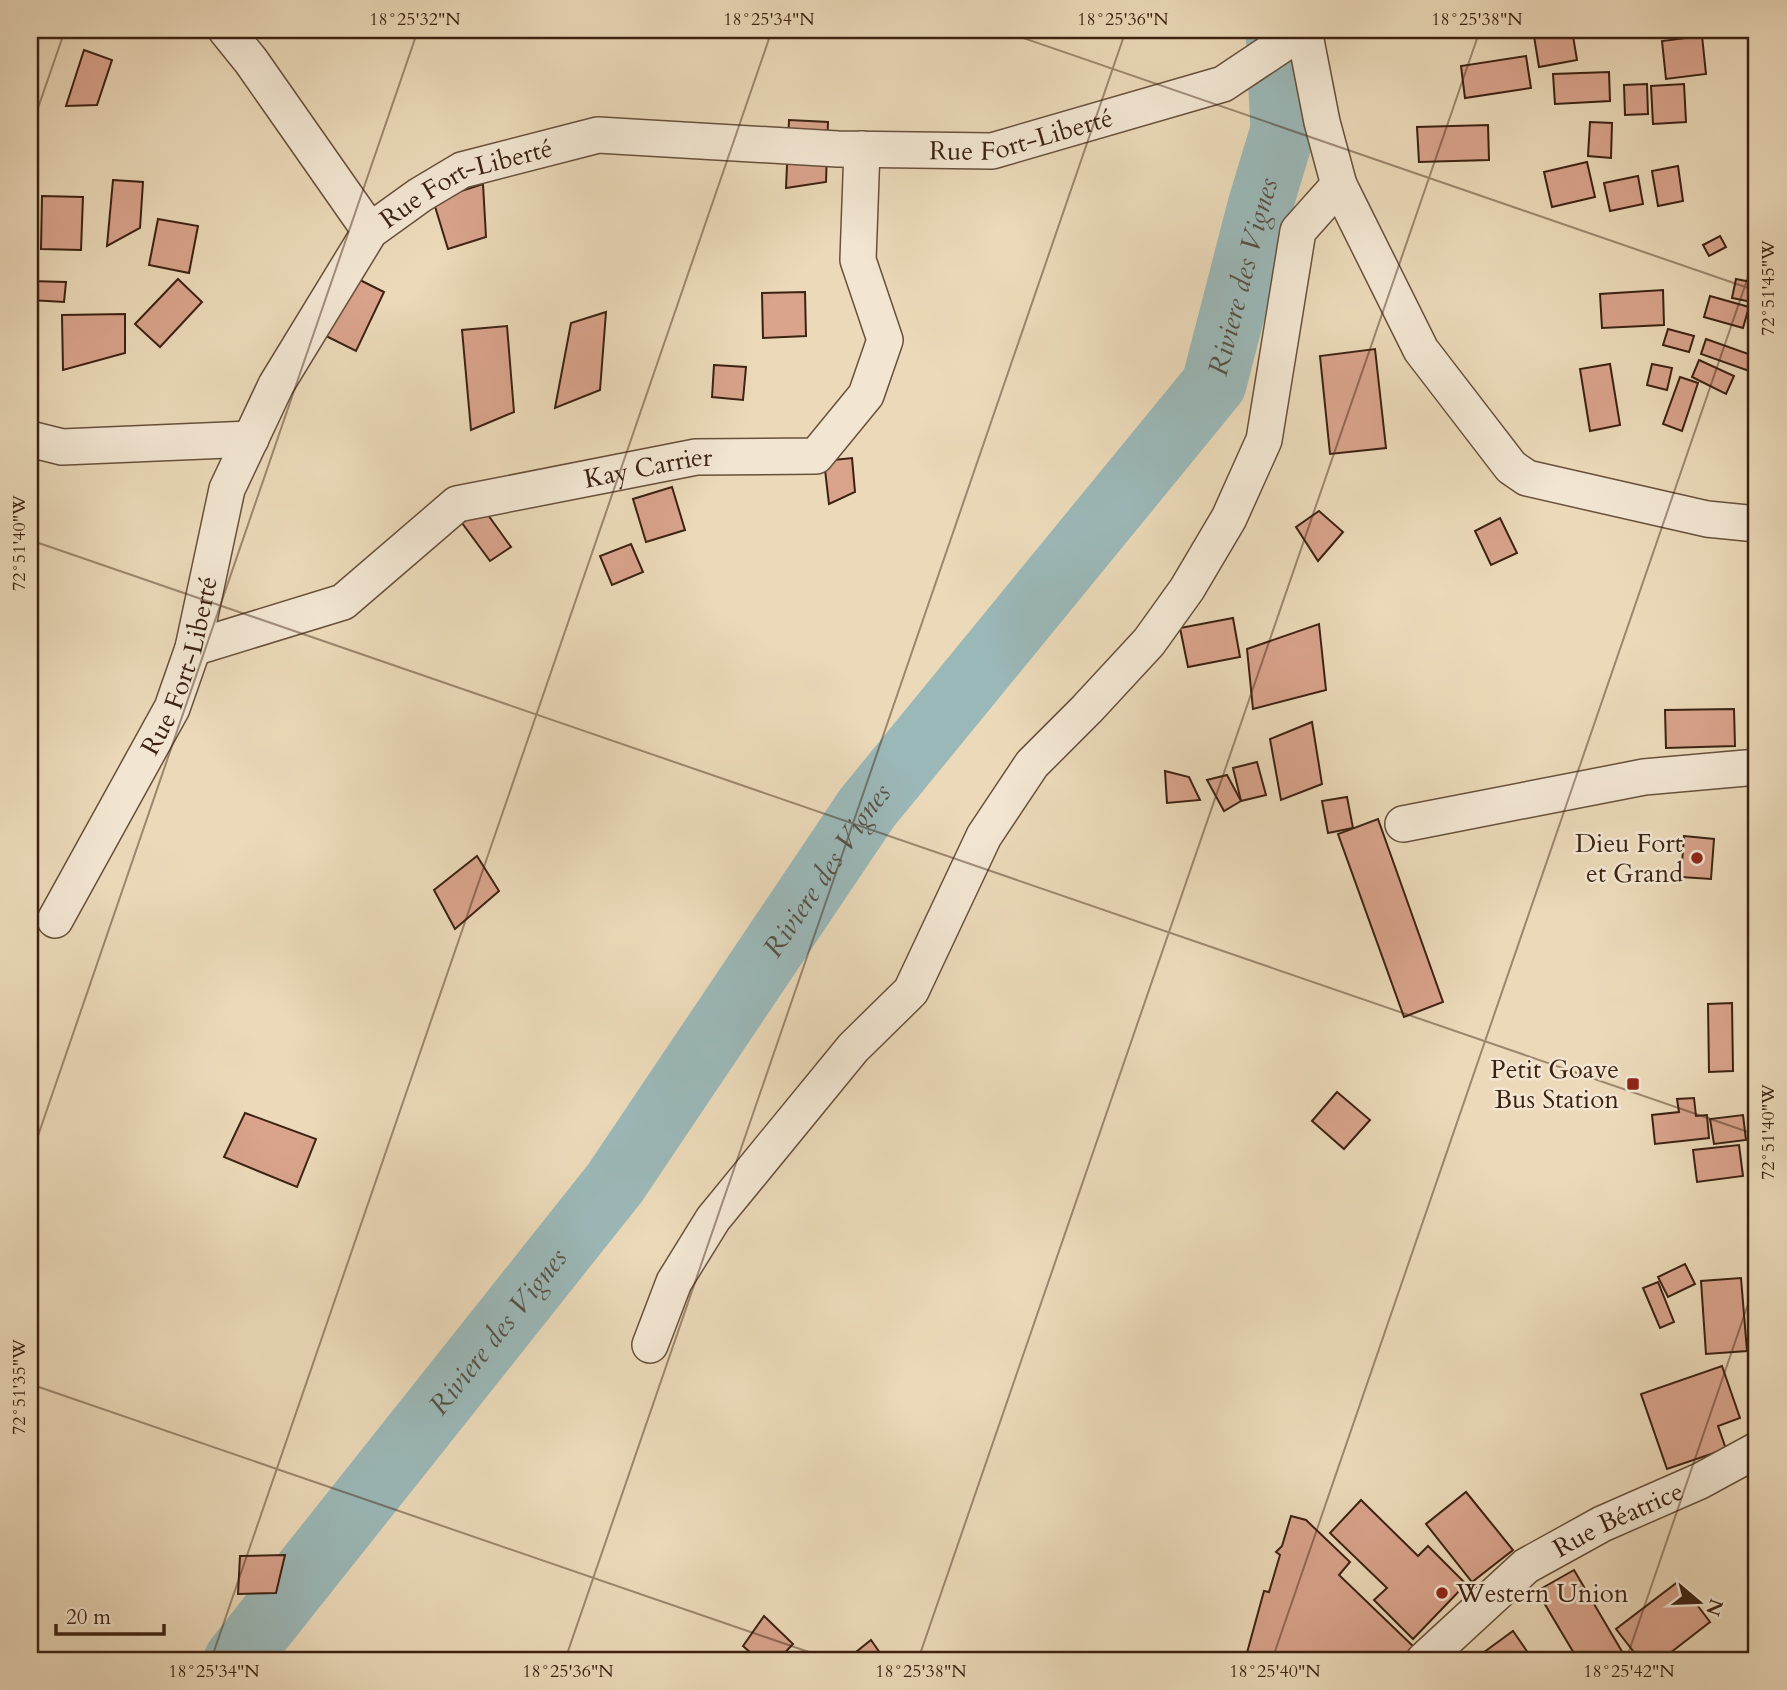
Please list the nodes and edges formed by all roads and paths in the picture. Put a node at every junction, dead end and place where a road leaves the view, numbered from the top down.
1 (226, 30) edge
2 (1304, 30) edge
3 (862, 149) junction
4 (1339, 185) junction
5 (370, 230) junction
6 (30, 439) edge
7 (251, 439) junction
8 (1757, 524) edge
9 (193, 649) junction
10 (1757, 767) edge
11 (1403, 824) dead end
12 (55, 920) dead end
13 (650, 1345) dead end
14 (1757, 1450) edge
15 (1424, 1660) edge

1 - 5 street
2 - 3 street, Rue Fort-Liberté
2 - 4 street
3 - 5 street, Rue Fort-Liberté
3 - 9 street, Kay Carrier
4 - 8 street
4 - 13 street
5 - 7 street, Rue Fort-Liberté
6 - 7 street
7 - 9 street, Rue Fort-Liberté
9 - 12 street, Rue Fort-Liberté
10 - 11 street
14 - 15 street, Rue Béatrice

